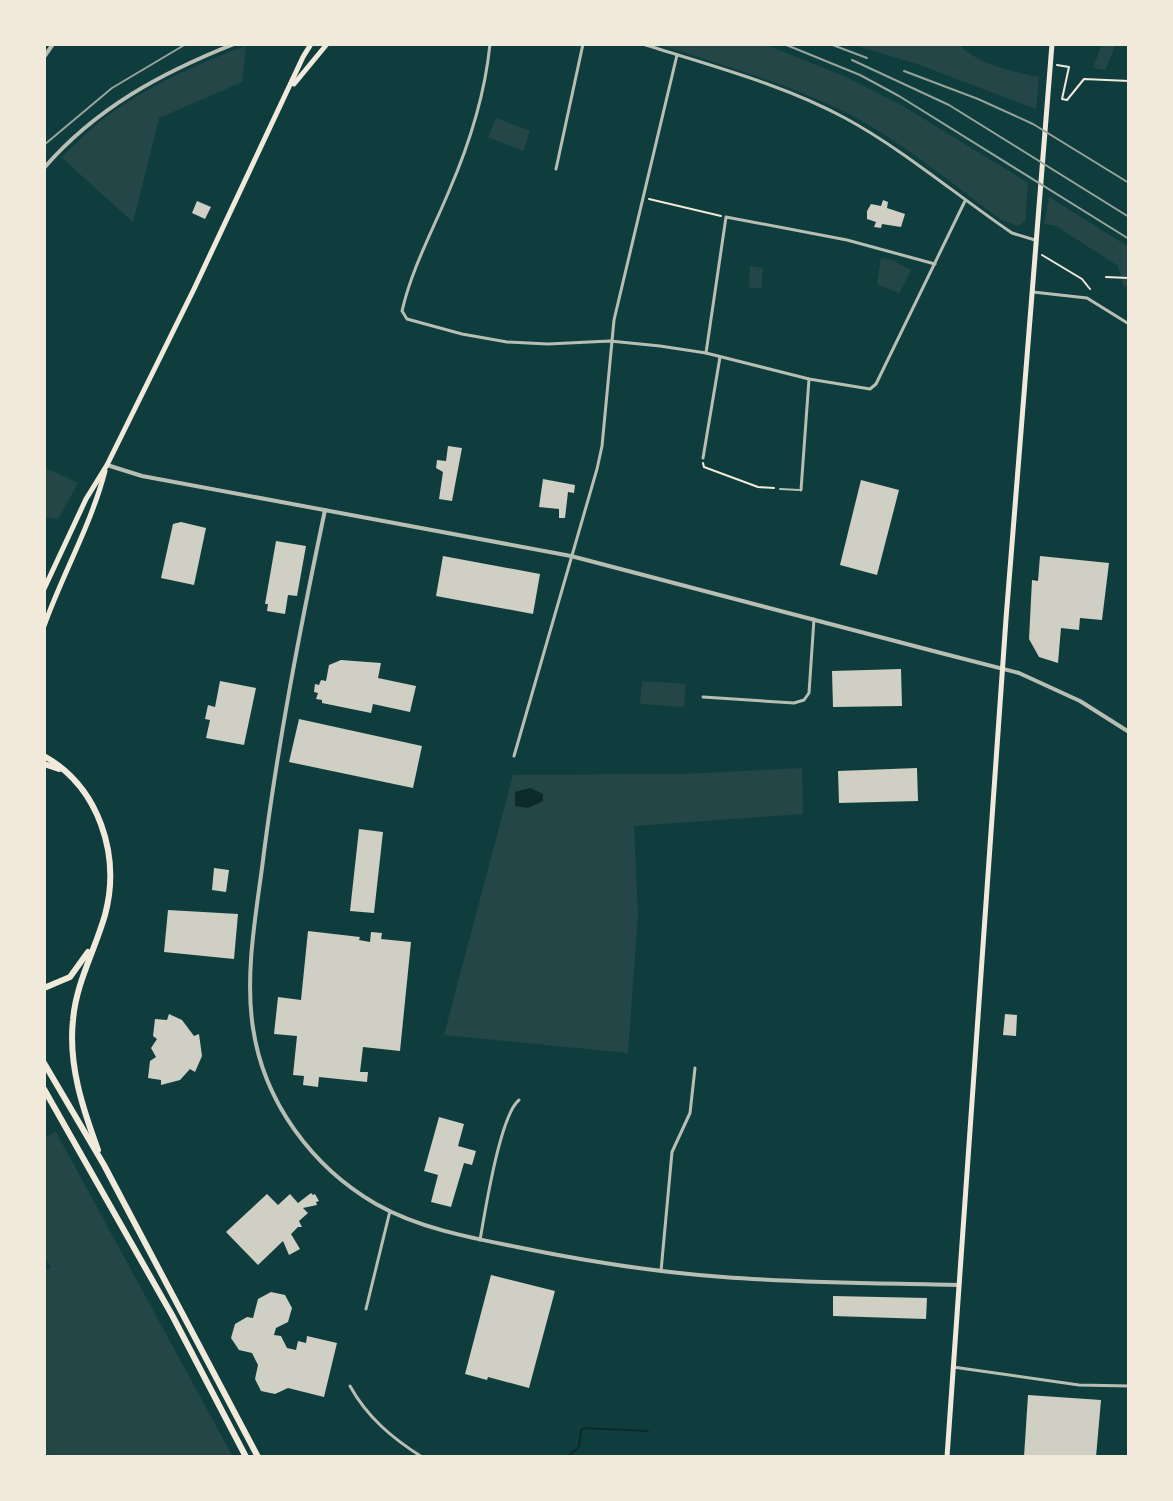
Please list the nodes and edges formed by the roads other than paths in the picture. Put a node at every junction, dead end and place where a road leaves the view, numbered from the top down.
1 (53, 44) edge
2 (234, 44) edge
3 (311, 44) edge
4 (327, 44) edge
5 (490, 44) edge
6 (583, 44) edge
7 (643, 44) edge
8 (1052, 44) edge
9 (677, 55) junction
10 (44, 57) edge
11 (289, 91) junction
12 (44, 168) edge
13 (556, 169) dead end
14 (965, 201) junction
15 (1035, 240) junction
16 (936, 264) junction
17 (1031, 292) junction
18 (1129, 324) edge
19 (610, 341) junction
20 (706, 353) junction
21 (720, 357) junction
22 (809, 379) junction
23 (703, 458) road end
24 (107, 465) junction
25 (780, 489) road end
26 (801, 490) joint
27 (325, 510) junction
28 (571, 556) junction
29 (44, 589) edge
30 (814, 619) junction
31 (44, 626) edge
32 (1003, 667) junction
33 (703, 697) dead end
34 (1129, 732) edge
35 (44, 756) edge
36 (514, 756) dead end
37 (44, 764) edge
38 (72, 775) junction
39 (97, 935) junction
40 (44, 988) edge
41 (44, 1063) edge
42 (695, 1068) dead end
43 (44, 1089) edge
44 (519, 1100) dead end
45 (104, 1165) junction
46 (390, 1211) junction
47 (480, 1240) junction
48 (661, 1271) junction
49 (959, 1285) junction
50 (366, 1309) dead end
51 (953, 1367) junction
52 (350, 1386) dead end
53 (1129, 1386) edge
54 (246, 1457) edge
55 (258, 1457) edge
56 (422, 1457) edge
57 (947, 1457) edge

1 - 10 street
2 - 12 street
3 - 11 main road
4 - 11 main road
5 - 19 street
6 - 13 street
7 - 9 street
8 - 15 main road
9 - 14 street
9 - 19 street
11 - 24 main road
14 - 15 street
14 - 16 street
15 - 17 main road
16 - 20 street
16 - 22 street
17 - 18 street
17 - 32 main road
19 - 20 street
19 - 28 street
20 - 21 street
21 - 22 street
21 - 23 street
22 - 26 street
24 - 27 street
24 - 29 main road
24 - 31 main road
25 - 26 lane
27 - 28 street
27 - 46 street
28 - 30 street
28 - 36 street
30 - 32 street
30 - 33 street
32 - 34 street
32 - 49 main road
35 - 38 highway
37 - 38 highway
38 - 39 highway
39 - 40 highway
39 - 45 highway
41 - 45 highway
42 - 48 street
43 - 54 highway
44 - 47 street
45 - 55 highway
46 - 47 street
46 - 50 street
47 - 48 street
48 - 49 street
49 - 51 main road
51 - 53 street
51 - 57 main road
52 - 56 street

